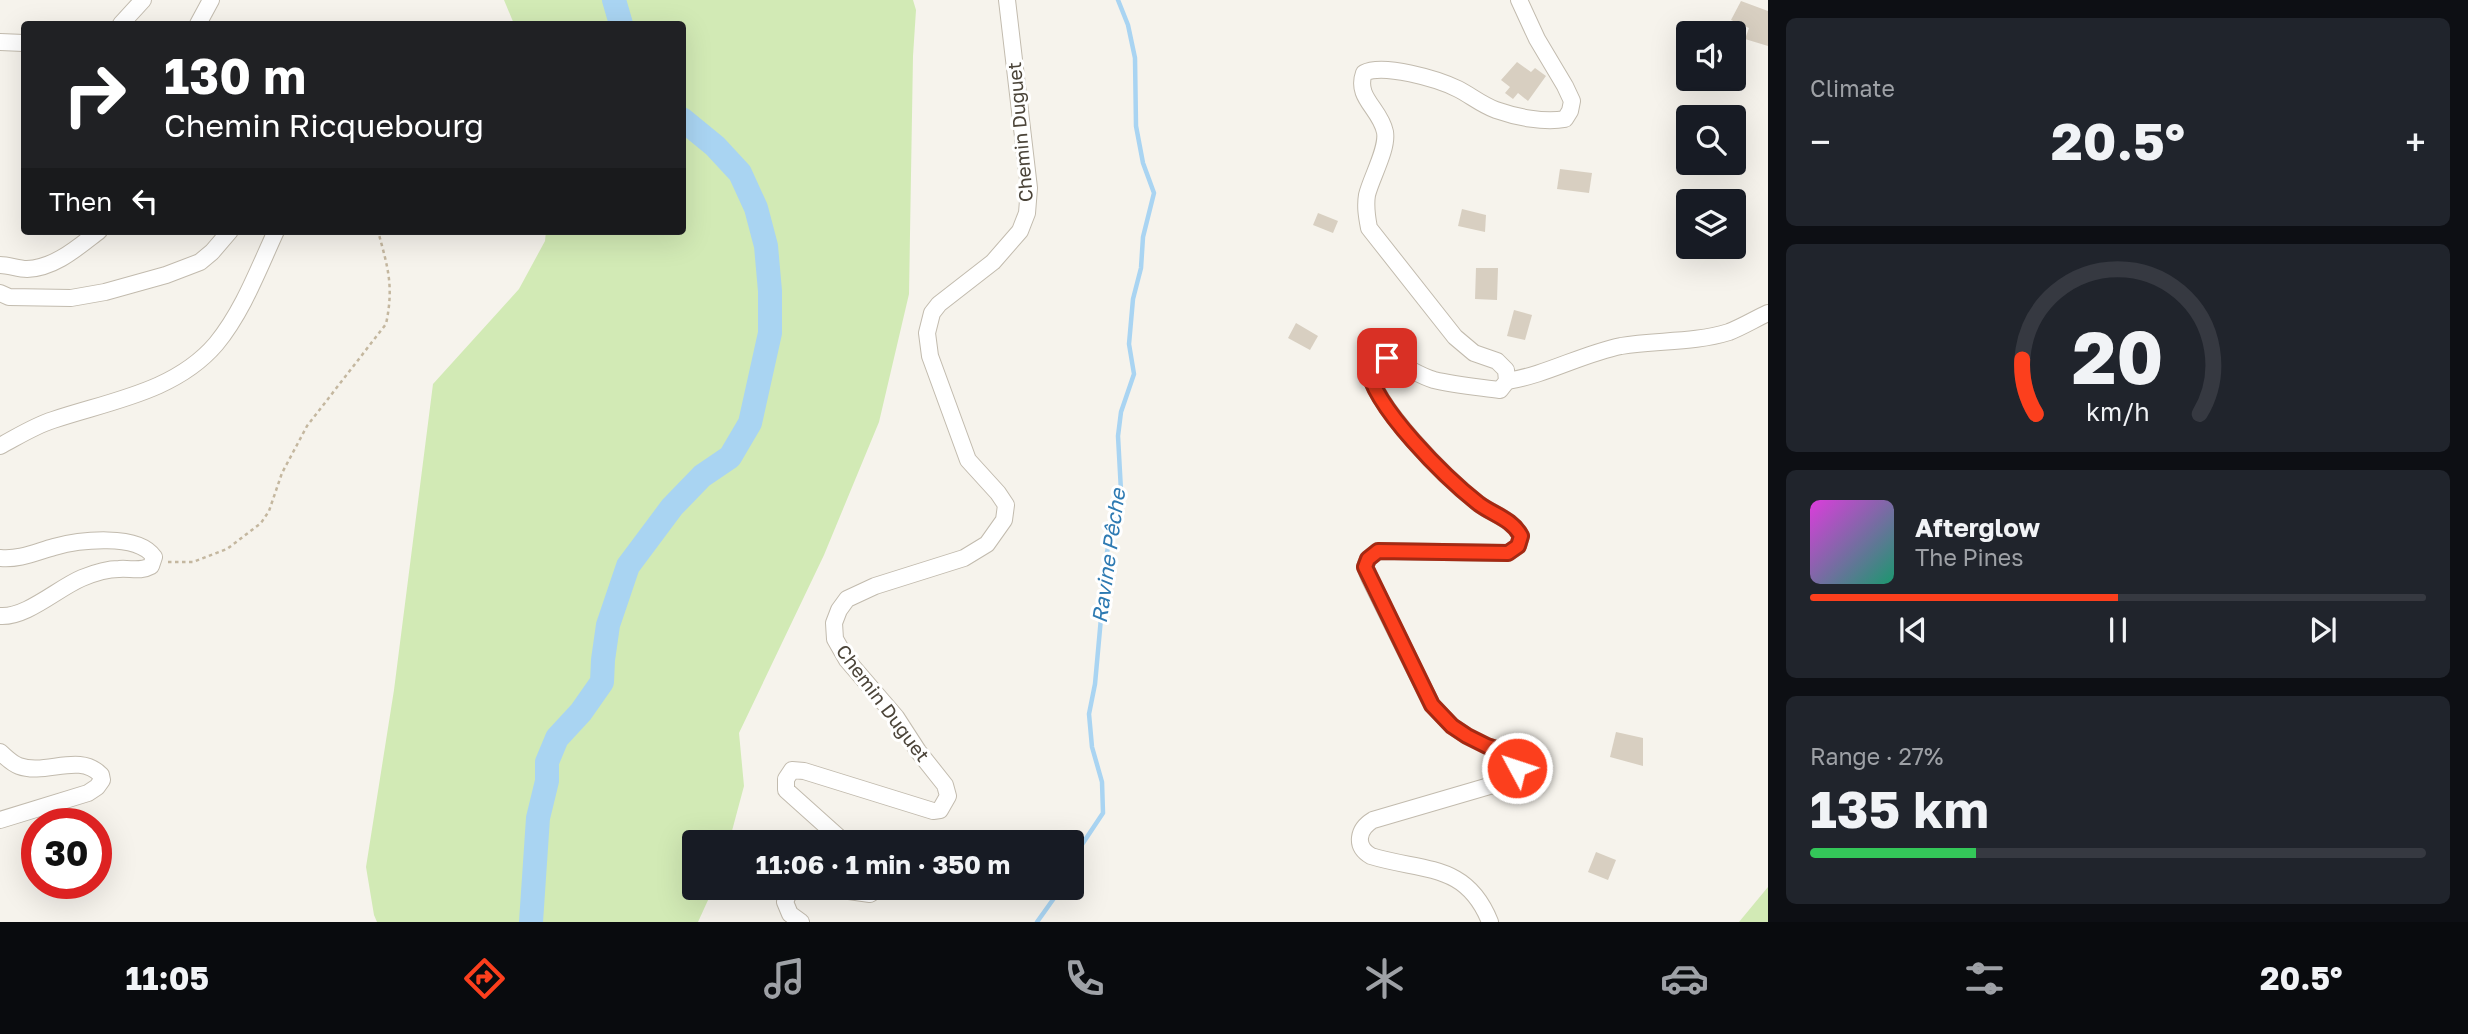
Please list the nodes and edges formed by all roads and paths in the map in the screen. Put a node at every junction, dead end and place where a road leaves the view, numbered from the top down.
1 (143, 0) edge
2 (211, 0) edge
3 (1007, 0) edge
4 (1519, 0) edge
5 (124, 21) edge
6 (200, 21) edge
7 (0, 42) edge
8 (21, 43) edge
9 (94, 235) edge
10 (227, 235) edge
11 (274, 235) edge
12 (379, 235) edge
13 (0, 264) edge
14 (0, 293) edge
15 (1768, 313) edge
16 (1507, 381) junction
17 (0, 446) edge
18 (0, 558) edge
19 (154, 562) junction
20 (0, 617) edge
21 (0, 752) edge
22 (0, 820) edge
23 (831, 830) edge
24 (786, 900) edge
25 (801, 922) edge
26 (1490, 922) edge

1 - 5 street
2 - 6 street
3 - 23 street, Chemin Duguet
4 - 16 street
7 - 8 street
9 - 13 street
10 - 14 street
11 - 17 street
12 - 19 path
15 - 16 street
16 - 26 street
18 - 19 street
19 - 20 street
21 - 22 street
24 - 25 street

